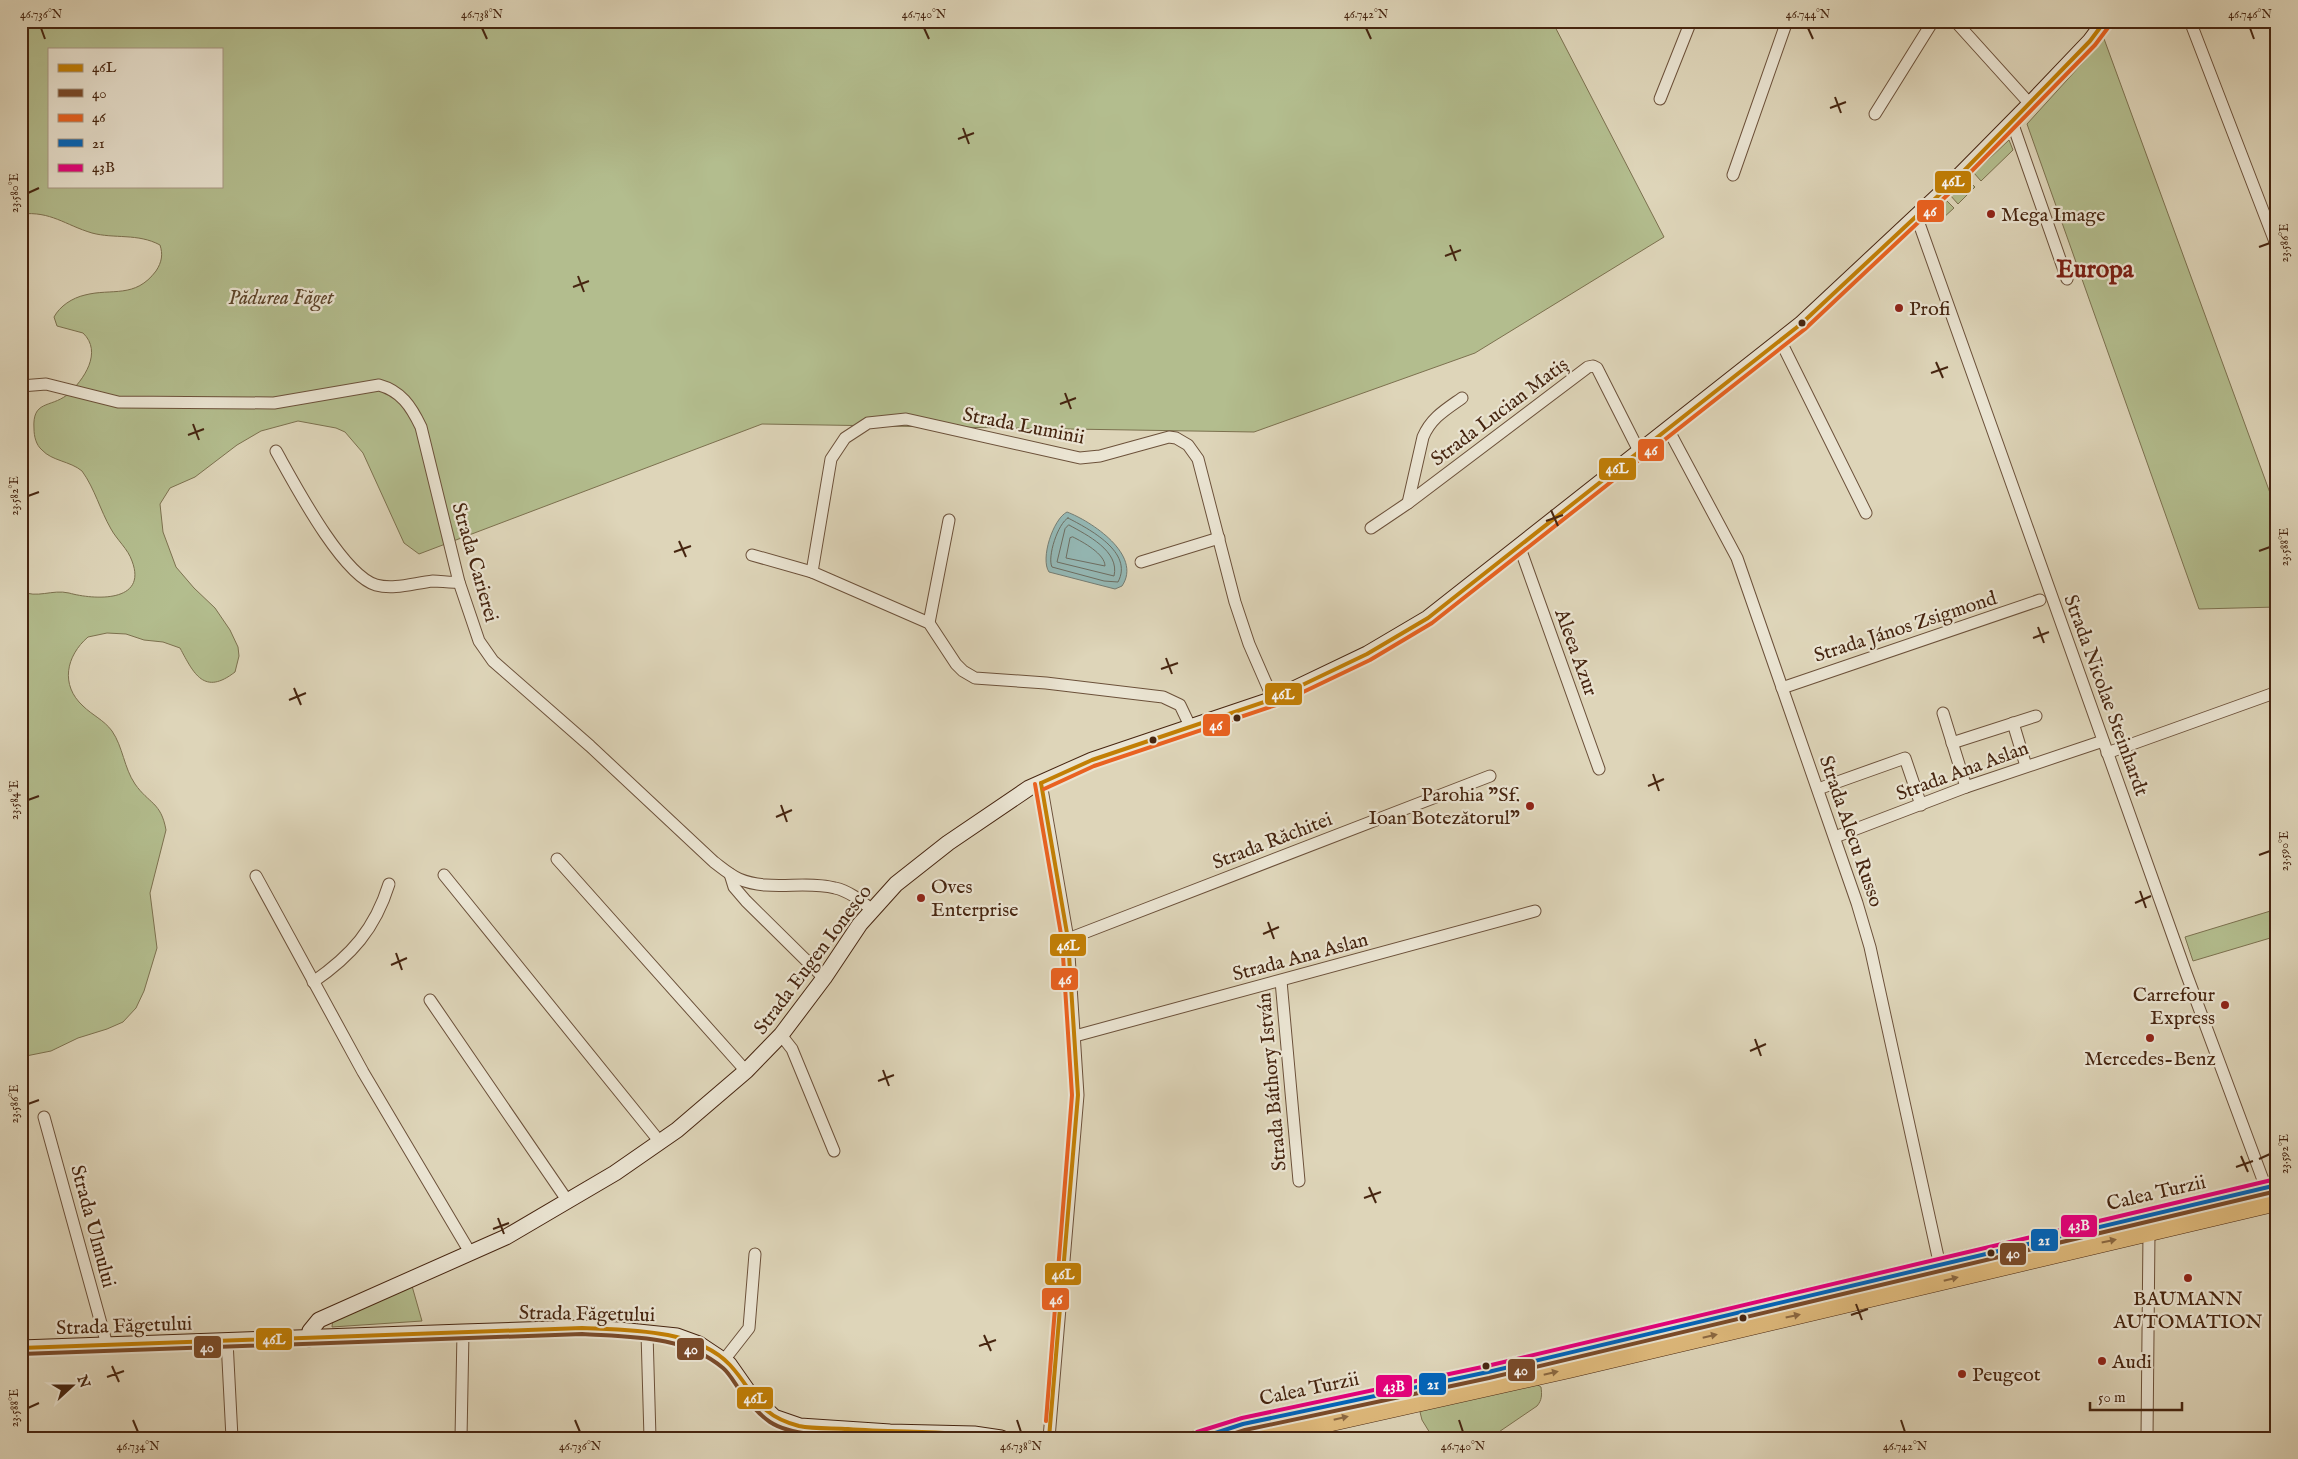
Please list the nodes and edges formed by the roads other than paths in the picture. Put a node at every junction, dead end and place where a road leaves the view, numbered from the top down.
1 (1691, 21) edge
2 (1787, 21) edge
3 (1933, 21) edge
4 (1955, 21) edge
5 (2105, 21) edge
6 (2190, 21) edge
7 (1660, 99) dead end
8 (2030, 104) junction
9 (1875, 114) dead end
10 (2012, 122) junction
11 (1733, 175) dead end
12 (1916, 215) junction
13 (2274, 228) edge
14 (2277, 247) edge
15 (2067, 279) dead end
16 (1780, 340) junction
17 (21, 386) edge
18 (1462, 398) dead end
19 (1668, 429) junction
20 (276, 452) dead end
21 (1640, 453) junction
22 (1408, 504) junction
23 (1866, 513) dead end
24 (949, 520) dead end
25 (1371, 528) dead end
26 (1219, 538) junction
27 (1520, 548) junction
28 (752, 555) dead end
29 (1141, 562) dead end
30 (812, 572) junction
31 (460, 582) junction
32 (2040, 600) dead end
33 (929, 623) junction
34 (1782, 688) junction
35 (2277, 692) edge
36 (1273, 699) junction
37 (1943, 713) dead end
38 (2036, 716) dead end
39 (2013, 723) junction
40 (1190, 726) junction
41 (2103, 741) junction
42 (1952, 743) junction
43 (2107, 753) junction
44 (2026, 766) junction
45 (1599, 769) dead end
46 (1490, 776) dead end
47 (1041, 782) junction
48 (1966, 787) junction
49 (1818, 789) junction
50 (1921, 805) junction
51 (1835, 837) junction
52 (557, 859) dead end
53 (730, 874) junction
54 (444, 875) dead end
55 (256, 876) dead end
56 (389, 884) dead end
57 (872, 909) junction
58 (1535, 911) dead end
59 (1068, 939) junction
60 (824, 978) junction
61 (1281, 981) junction
62 (313, 982) junction
63 (430, 1000) dead end
64 (782, 1035) junction
65 (1075, 1036) junction
66 (484, 1065) dead end
67 (746, 1071) junction
68 (44, 1117) dead end
69 (660, 1142) junction
70 (834, 1151) dead end
71 (1299, 1181) dead end
72 (2271, 1186) edge
73 (565, 1198) junction
74 (2277, 1202) edge
75 (2149, 1232) junction
76 (471, 1254) junction
77 (755, 1254) dead end
78 (1940, 1266) junction
79 (463, 1332) junction
80 (647, 1332) junction
81 (309, 1339) junction
82 (228, 1341) junction
83 (107, 1345) junction
84 (21, 1348) edge
85 (724, 1360) junction
86 (232, 1438) edge
87 (461, 1438) edge
88 (650, 1438) edge
89 (1001, 1438) edge
90 (1049, 1438) edge
91 (1199, 1438) edge
92 (1260, 1438) edge
93 (2146, 1438) edge

1 - 7 street
2 - 11 street
3 - 9 street
4 - 8 street
5 - 8 street, Strada Eugen Ionesco
6 - 13 street
8 - 10 street, Strada Eugen Ionesco
10 - 12 street, Strada Eugen Ionesco
10 - 15 street
12 - 16 street, Strada Eugen Ionesco
12 - 41 street, Strada Nicolae Steinhardt
13 - 14 street
16 - 19 street, Strada Eugen Ionesco
16 - 23 street
17 - 31 street, Strada Carierei
18 - 22 street
19 - 21 street, Strada Eugen Ionesco
19 - 34 street, Strada Alecu Russo
20 - 31 street
21 - 22 street, Strada Lucian Matiș
21 - 27 street, Strada Eugen Ionesco
22 - 25 street, Strada Lucian Matiș
24 - 33 street
26 - 29 street
26 - 30 street, Strada Luminii
26 - 36 street, Strada Luminii
27 - 36 street, Strada Eugen Ionesco
27 - 45 street, Aleea Azur
28 - 30 street
30 - 33 street
31 - 53 street, Strada Carierei
32 - 34 street, Strada János Zsigmond
33 - 40 street
34 - 49 street, Strada Alecu Russo
35 - 43 street
36 - 40 street, Strada Eugen Ionesco
37 - 42 street
38 - 39 street
39 - 42 street
39 - 44 street
40 - 47 street, Strada Eugen Ionesco
41 - 43 street, Strada Nicolae Steinhardt
41 - 44 street, Strada Ana Aslan
42 - 48 street
43 - 72 street, Strada Nicolae Steinhardt
44 - 48 street, Strada Ana Aslan
46 - 59 street, Strada Răchitei
47 - 57 street, Strada Eugen Ionesco
47 - 59 street
48 - 50 street, Strada Ana Aslan
49 - 50 street
49 - 51 street, Strada Alecu Russo
50 - 51 street, Strada Ana Aslan
51 - 78 street, Strada Alecu Russo
52 - 67 street
53 - 57 street, Strada Carierei
53 - 60 street
54 - 69 street
55 - 62 street
56 - 62 street
57 - 60 street, Strada Eugen Ionesco
58 - 61 street, Strada Ana Aslan
59 - 65 street
60 - 64 street, Strada Eugen Ionesco
61 - 65 street, Strada Ana Aslan
61 - 71 street, Strada Báthory István
62 - 76 street
63 - 73 street
64 - 67 street, Strada Eugen Ionesco
64 - 70 street
65 - 90 street
66 - 73 street
67 - 69 street, Strada Eugen Ionesco
68 - 83 street, Strada Ulmului
69 - 73 street, Strada Eugen Ionesco
72 - 78 main road, Calea Turzii
73 - 76 street, Strada Eugen Ionesco
74 - 75 main road, Calea Turzii
92 -> 75 main road, Calea Turzii
75 - 93 street
76 - 81 street, Strada Eugen Ionesco
77 - 85 street
78 - 91 main road, Calea Turzii
79 - 80 street, Strada Făgetului
79 - 81 street, Strada Făgetului
79 - 87 street
80 - 85 street, Strada Făgetului
80 - 88 street
81 - 82 street, Strada Făgetului
82 - 83 street, Strada Făgetului
82 - 86 street
83 - 84 street, Strada Făgetului
85 - 89 street, Strada Făgetului

